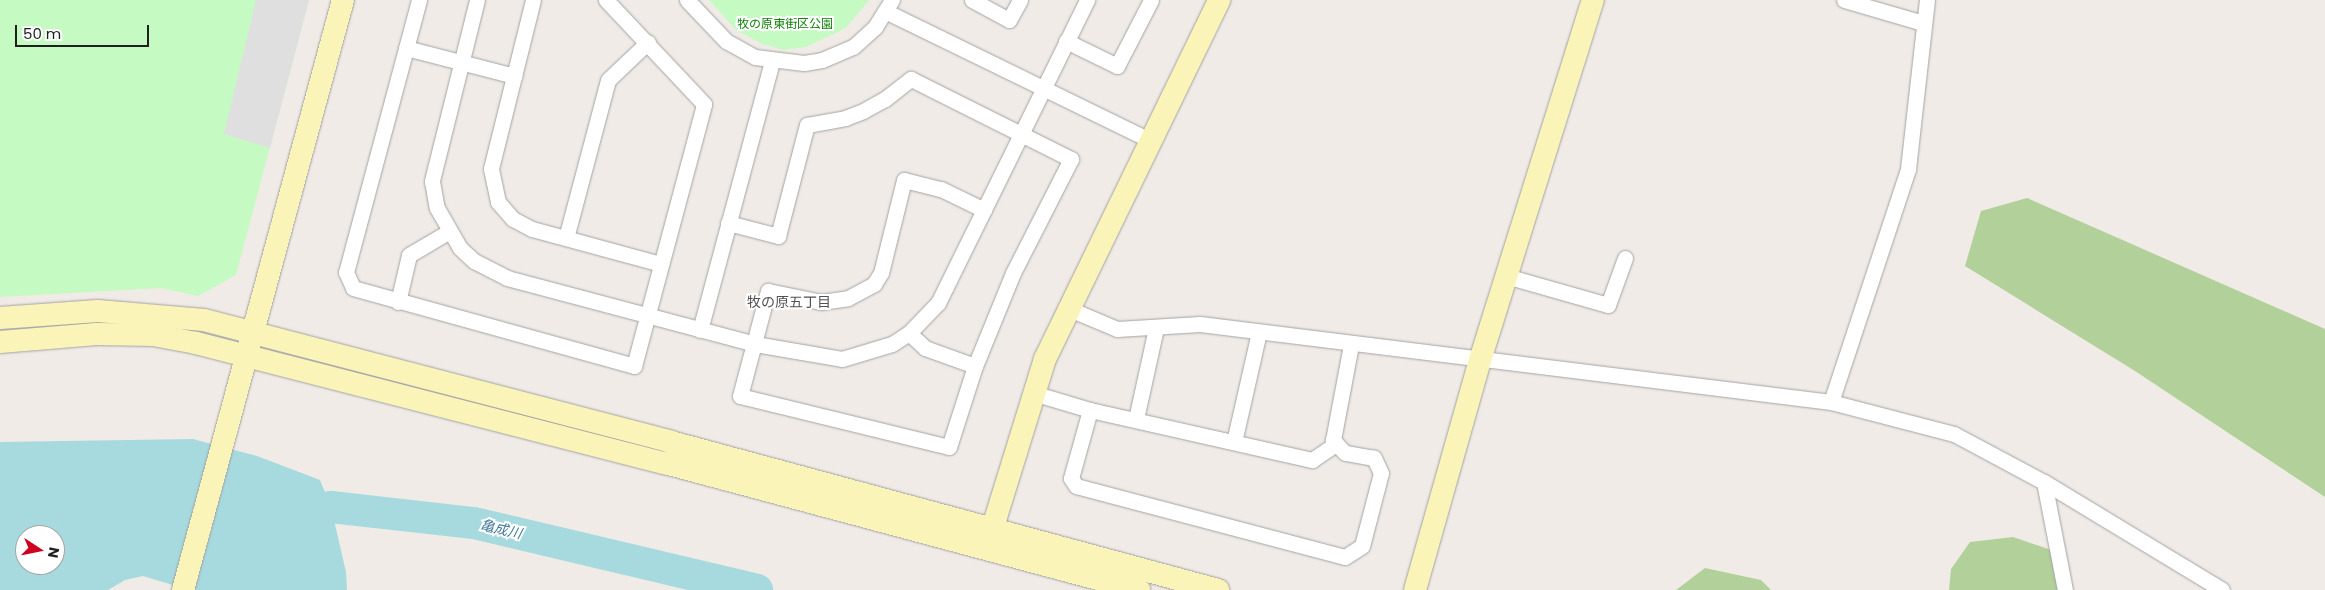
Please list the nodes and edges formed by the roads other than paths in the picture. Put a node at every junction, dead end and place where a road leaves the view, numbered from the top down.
1 (343, 0) edge
2 (419, 0) edge
3 (477, 0) edge
4 (533, 0) edge
5 (606, 0) edge
6 (687, 0) edge
7 (972, 0) edge
8 (1020, 0) edge
9 (1087, 0) edge
10 (1151, 0) edge
11 (1219, 0) edge
12 (1593, 0) edge
13 (1844, 0) edge
14 (1927, 0) edge
15 (889, 6) edge
16 (1923, 23) junction
17 (1066, 41) junction
18 (648, 42) junction
19 (406, 48) junction
20 (772, 61) junction
21 (460, 62) junction
22 (514, 76) junction
23 (1042, 90) junction
24 (1020, 134) junction
25 (1149, 140) junction
26 (984, 210) junction
27 (728, 223) junction
28 (448, 232) junction
29 (566, 238) junction
30 (1625, 258) dead end
31 (661, 264) junction
32 (1506, 276) junction
33 (398, 302) junction
34 (1067, 308) junction
35 (648, 316) junction
36 (0, 318) edge
37 (1156, 328) junction
38 (700, 330) junction
39 (252, 332) junction
40 (1259, 332) junction
41 (909, 333) junction
42 (0, 342) edge
43 (755, 344) junction
44 (1351, 345) junction
45 (246, 355) junction
46 (1481, 358) junction
47 (975, 366) junction
48 (1033, 393) junction
49 (1831, 402) junction
50 (1090, 410) junction
51 (1136, 420) junction
52 (1234, 442) junction
53 (1336, 444) junction
54 (2044, 482) junction
55 (992, 530) junction
56 (183, 590) edge
57 (1139, 590) edge
58 (1218, 590) edge
59 (1415, 590) edge
60 (2065, 590) edge
61 (2222, 590) edge

1 - 39 street
2 - 19 street
3 - 21 street
4 - 22 street
5 - 18 street
6 - 20 street
7 - 8 street
9 - 17 street
10 - 17 street
11 - 25 street
12 - 32 street
13 - 16 street
14 - 16 street
15 - 20 street
15 - 23 street
16 - 49 street
17 - 23 street
18 - 29 street
18 - 31 street
19 - 21 street
19 - 33 street
20 - 27 street
21 - 22 street
21 - 28 street
22 - 29 street
23 - 24 street
23 - 25 street
24 - 26 street
24 - 27 street
24 - 47 street
25 - 34 street
26 - 41 street
26 - 43 street
27 - 38 street
28 - 33 street
28 - 35 street
29 - 31 street
30 - 32 street
31 - 35 street
32 - 46 street
33 - 35 street
34 - 37 street
34 - 48 street
35 - 38 street
36 - 39 street
37 - 40 street
37 - 51 street
38 - 43 street
39 - 45 street
39 - 55 street
40 - 44 street
40 - 52 street
41 - 43 street
41 - 47 street
42 - 45 street
43 - 47 street
44 - 46 street
44 - 53 street
45 - 56 street
45 - 57 street
46 - 49 street
46 - 59 street
48 - 50 street
48 - 55 street
49 - 54 street
50 - 51 street
50 - 53 street
51 - 52 street
52 - 53 street
54 - 60 street
54 - 61 street
55 - 58 street

